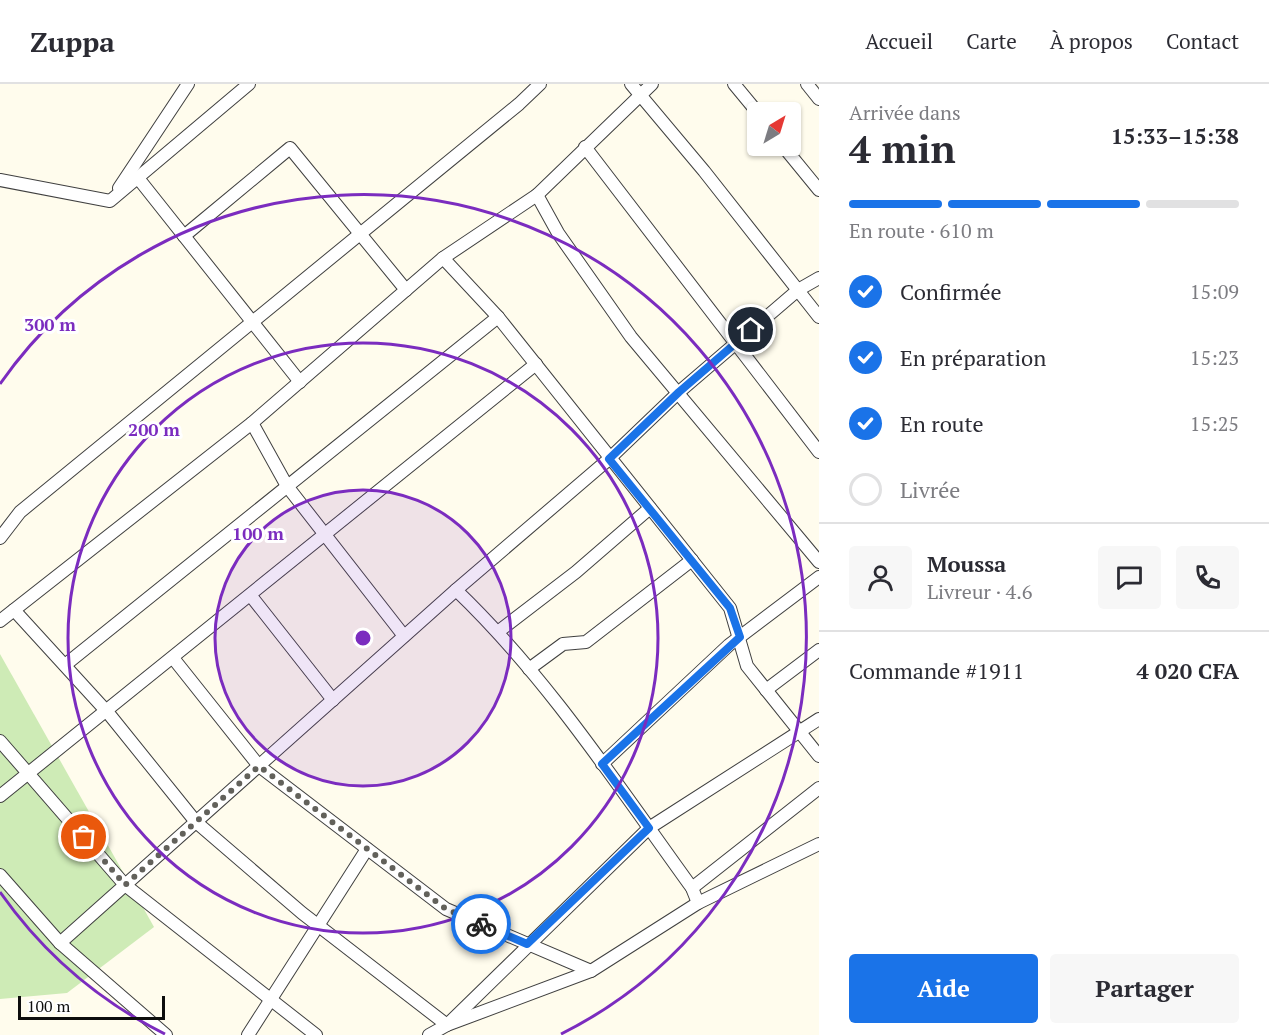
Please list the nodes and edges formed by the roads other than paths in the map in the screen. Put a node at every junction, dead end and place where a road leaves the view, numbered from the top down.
1 (188, 84) edge
2 (249, 84) edge
3 (540, 84) edge
4 (652, 84) edge
5 (735, 84) edge
6 (807, 84) edge
7 (635, 88) edge
8 (819, 99) edge
9 (749, 102) edge
10 (585, 147) junction
11 (791, 156) edge
12 (138, 178) junction
13 (0, 180) edge
14 (819, 190) edge
15 (537, 195) junction
16 (110, 201) junction
17 (360, 234) junction
18 (184, 236) junction
19 (443, 258) junction
20 (819, 278) edge
21 (406, 290) junction
22 (798, 290) junction
23 (498, 317) junction
24 (819, 317) edge
25 (252, 322) junction
26 (735, 344) junction
27 (536, 364) junction
28 (300, 382) junction
29 (679, 392) junction
30 (252, 423) junction
31 (819, 452) edge
32 (609, 459) junction
33 (287, 486) junction
34 (650, 508) junction
35 (326, 536) junction
36 (0, 538) edge
37 (692, 560) junction
38 (819, 562) edge
39 (819, 577) edge
40 (456, 590) junction
41 (251, 596) junction
42 (15, 610) junction
43 (0, 621) edge
44 (499, 631) junction
45 (404, 636) junction
46 (740, 637) junction
47 (819, 650) edge
48 (173, 658) junction
49 (65, 665) junction
50 (529, 669) junction
51 (766, 690) junction
52 (333, 700) junction
53 (107, 711) junction
54 (819, 719) edge
55 (799, 731) junction
56 (0, 741) edge
57 (819, 756) edge
58 (602, 764) junction
59 (259, 766) junction
60 (28, 774) junction
61 (819, 788) edge
62 (0, 796) edge
63 (196, 822) junction
64 (649, 828) junction
65 (819, 844) edge
66 (368, 849) junction
67 (0, 875) edge
68 (125, 885) junction
69 (692, 888) junction
70 (698, 903) junction
71 (318, 925) junction
72 (60, 943) junction
73 (527, 944) junction
74 (591, 971) junction
75 (270, 999) junction
76 (447, 1025) junction
77 (166, 1035) edge
78 (248, 1035) edge
79 (316, 1035) edge
80 (429, 1035) edge

1 - 16 street
2 - 12 street
3 - 17 street
4 - 7 street
5 - 9 street
6 - 8 street
7 - 10 street
7 - 22 street
10 - 15 street
10 - 26 street
11 - 14 street
12 - 16 street
12 - 18 street
13 - 16 street
15 - 19 street
15 - 29 street
17 - 18 street
17 - 21 street
17 - 25 street
18 - 25 street
19 - 21 street
19 - 23 street
20 - 22 street
21 - 28 street
22 - 24 street
22 - 26 street
23 - 27 street
23 - 33 street
25 - 28 street
25 - 36 street
26 - 29 street
26 - 31 street
27 - 32 street
27 - 35 street
28 - 30 street
29 - 32 street
29 - 38 street
30 - 33 street
30 - 42 street
32 - 34 street
32 - 40 street
33 - 35 street
33 - 49 street
34 - 37 street
34 - 44 street
35 - 41 street
35 - 45 street
37 - 46 street
37 - 50 street
39 - 46 street
40 - 44 street
40 - 45 street
41 - 48 street
41 - 52 street
42 - 43 street
42 - 49 street
44 - 50 street
45 - 52 street
46 - 51 street
46 - 58 street
47 - 51 street
48 - 53 street
48 - 59 street
49 - 53 street
50 - 58 street
51 - 55 street
52 - 59 street
53 - 60 street
53 - 63 street
54 - 55 street
55 - 57 street
55 - 64 street
56 - 60 street
58 - 64 street
59 - 63 street
59 - 66 street
60 - 62 street
60 - 68 street
61 - 69 street
63 - 68 street
63 - 71 street
64 - 69 street
64 - 73 street
65 - 70 street
66 - 71 street
66 - 73 street
67 - 72 street
68 - 72 street
68 - 75 street
69 - 70 street
70 - 74 street
71 - 75 street
71 - 76 street
72 - 77 street
73 - 74 street
73 - 76 street
74 - 76 street
75 - 78 street
75 - 79 street
76 - 80 street

